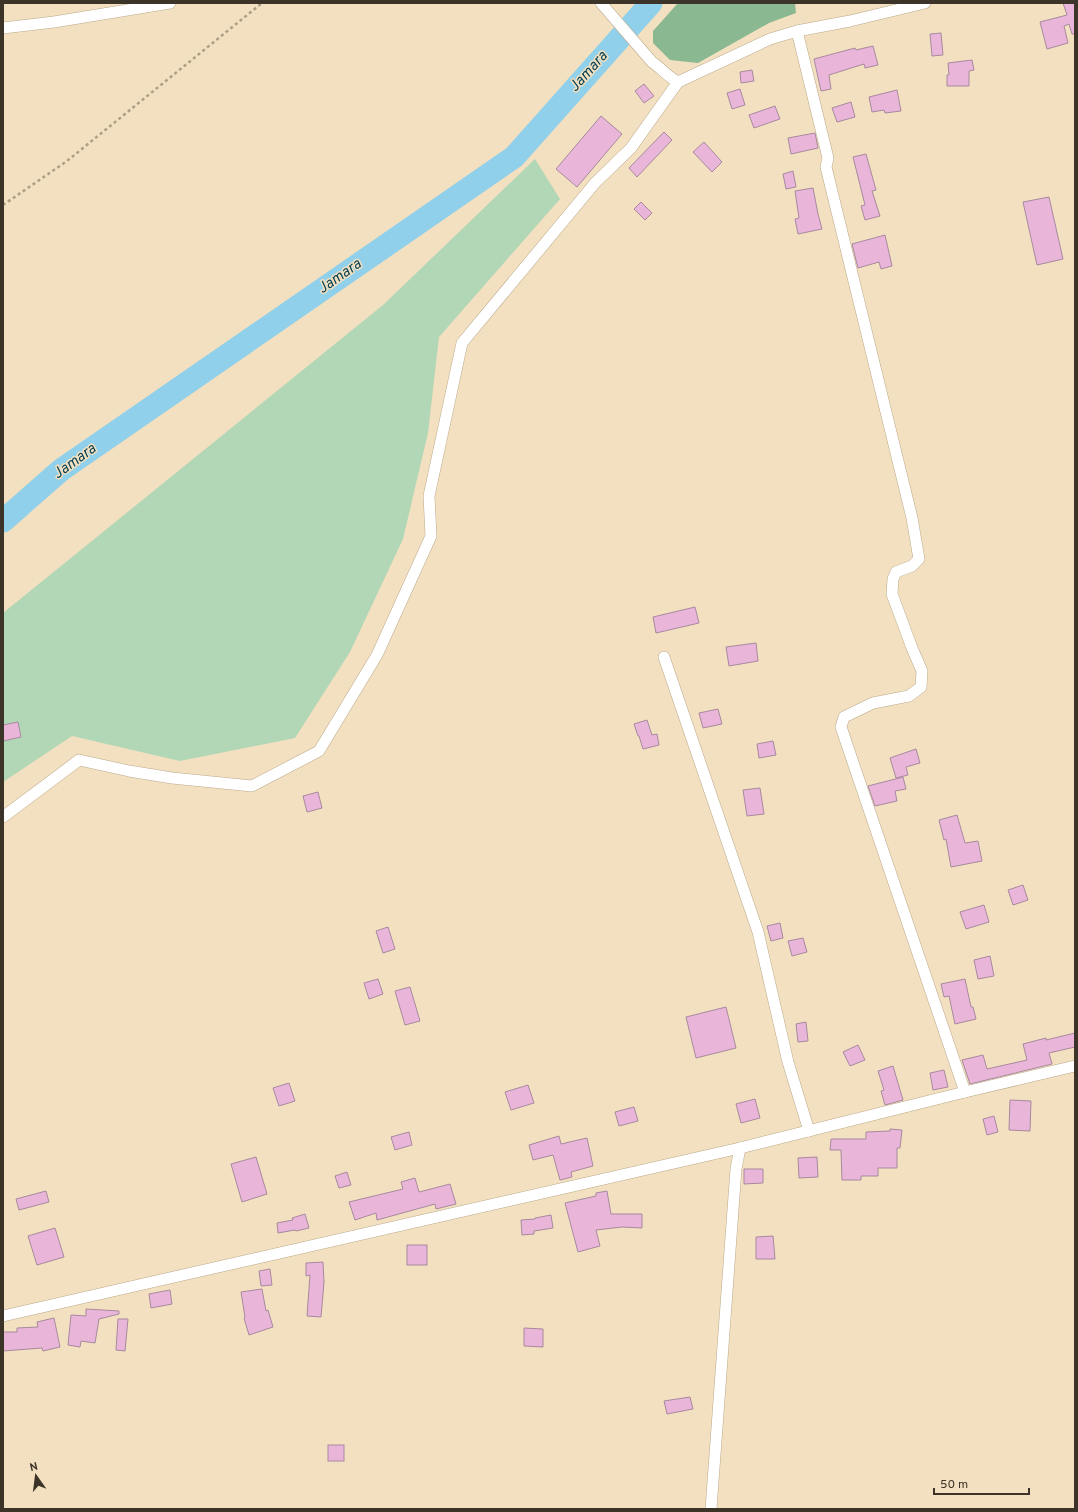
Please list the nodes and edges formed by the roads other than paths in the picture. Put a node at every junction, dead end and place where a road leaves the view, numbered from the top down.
1 (170, 3) edge
2 (601, 3) edge
3 (924, 3) edge
4 (901, 6) edge
5 (3, 28) edge
6 (797, 31) junction
7 (678, 82) junction
8 (664, 657) dead end
9 (3, 817) edge
10 (1075, 1066) edge
11 (965, 1092) junction
12 (809, 1131) junction
13 (740, 1148) junction
14 (3, 1316) edge
15 (711, 1509) edge

1 - 5 street
2 - 7 street
3 - 4 street
4 - 6 street
6 - 7 street
6 - 11 street
7 - 9 street
8 - 12 street
10 - 11 street
11 - 12 street
12 - 13 street
13 - 14 street
13 - 15 street

